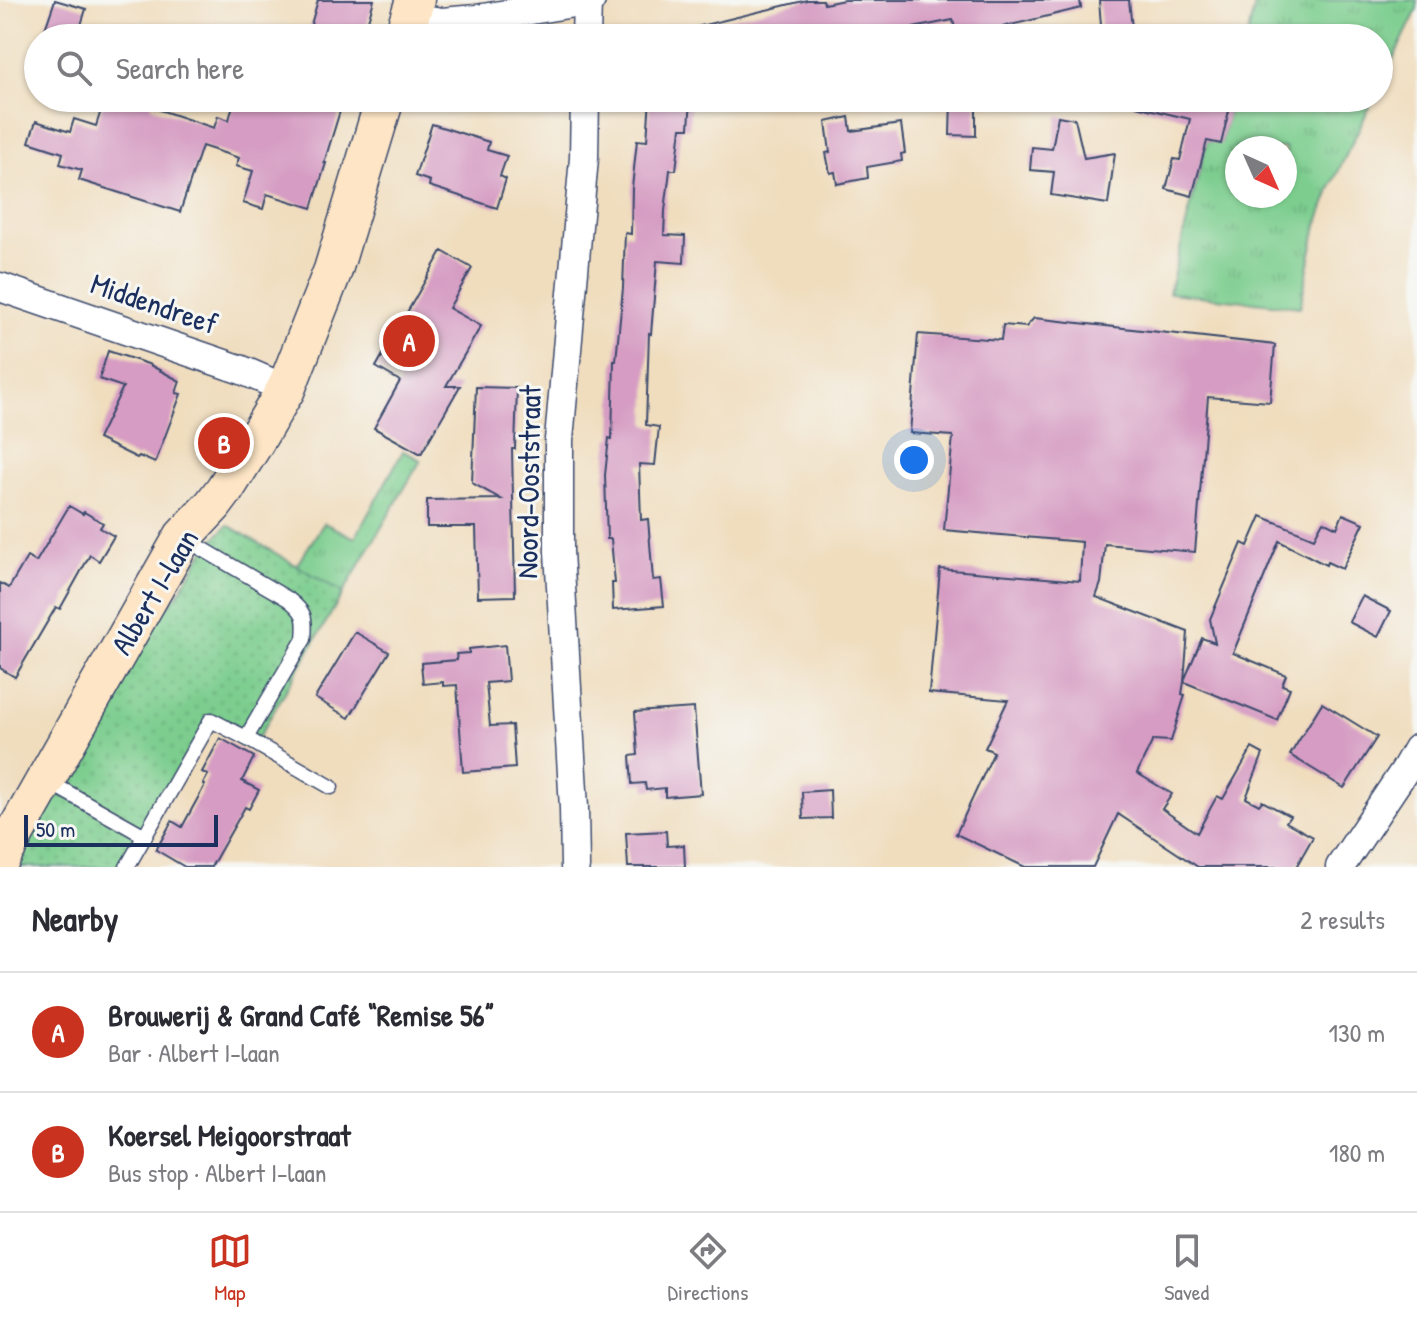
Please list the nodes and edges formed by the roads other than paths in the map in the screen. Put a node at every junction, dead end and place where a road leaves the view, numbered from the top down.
1 (589, 0) edge
2 (409, 18) edge
3 (587, 24) edge
4 (381, 112) edge
5 (585, 112) edge
6 (0, 287) edge
7 (286, 389) junction
8 (183, 537) junction
9 (246, 738) junction
10 (1417, 749) edge
11 (46, 780) junction
12 (331, 787) dead end
13 (145, 836) junction
14 (0, 862) edge
15 (8, 867) edge
16 (127, 867) edge
17 (575, 867) edge
18 (1340, 867) edge

1 - 2 street
1 - 3 street
4 - 7 street, Albert I-laan
5 - 17 street, Noord-Ooststraat
6 - 7 street, Middendreef
7 - 8 street, Albert I-laan
8 - 9 lane
8 - 11 street, Albert I-laan
9 - 12 lane
9 - 13 lane
10 - 18 street
11 - 13 lane
11 - 14 street, Albert I-laan
13 - 16 lane
14 - 15 lane

